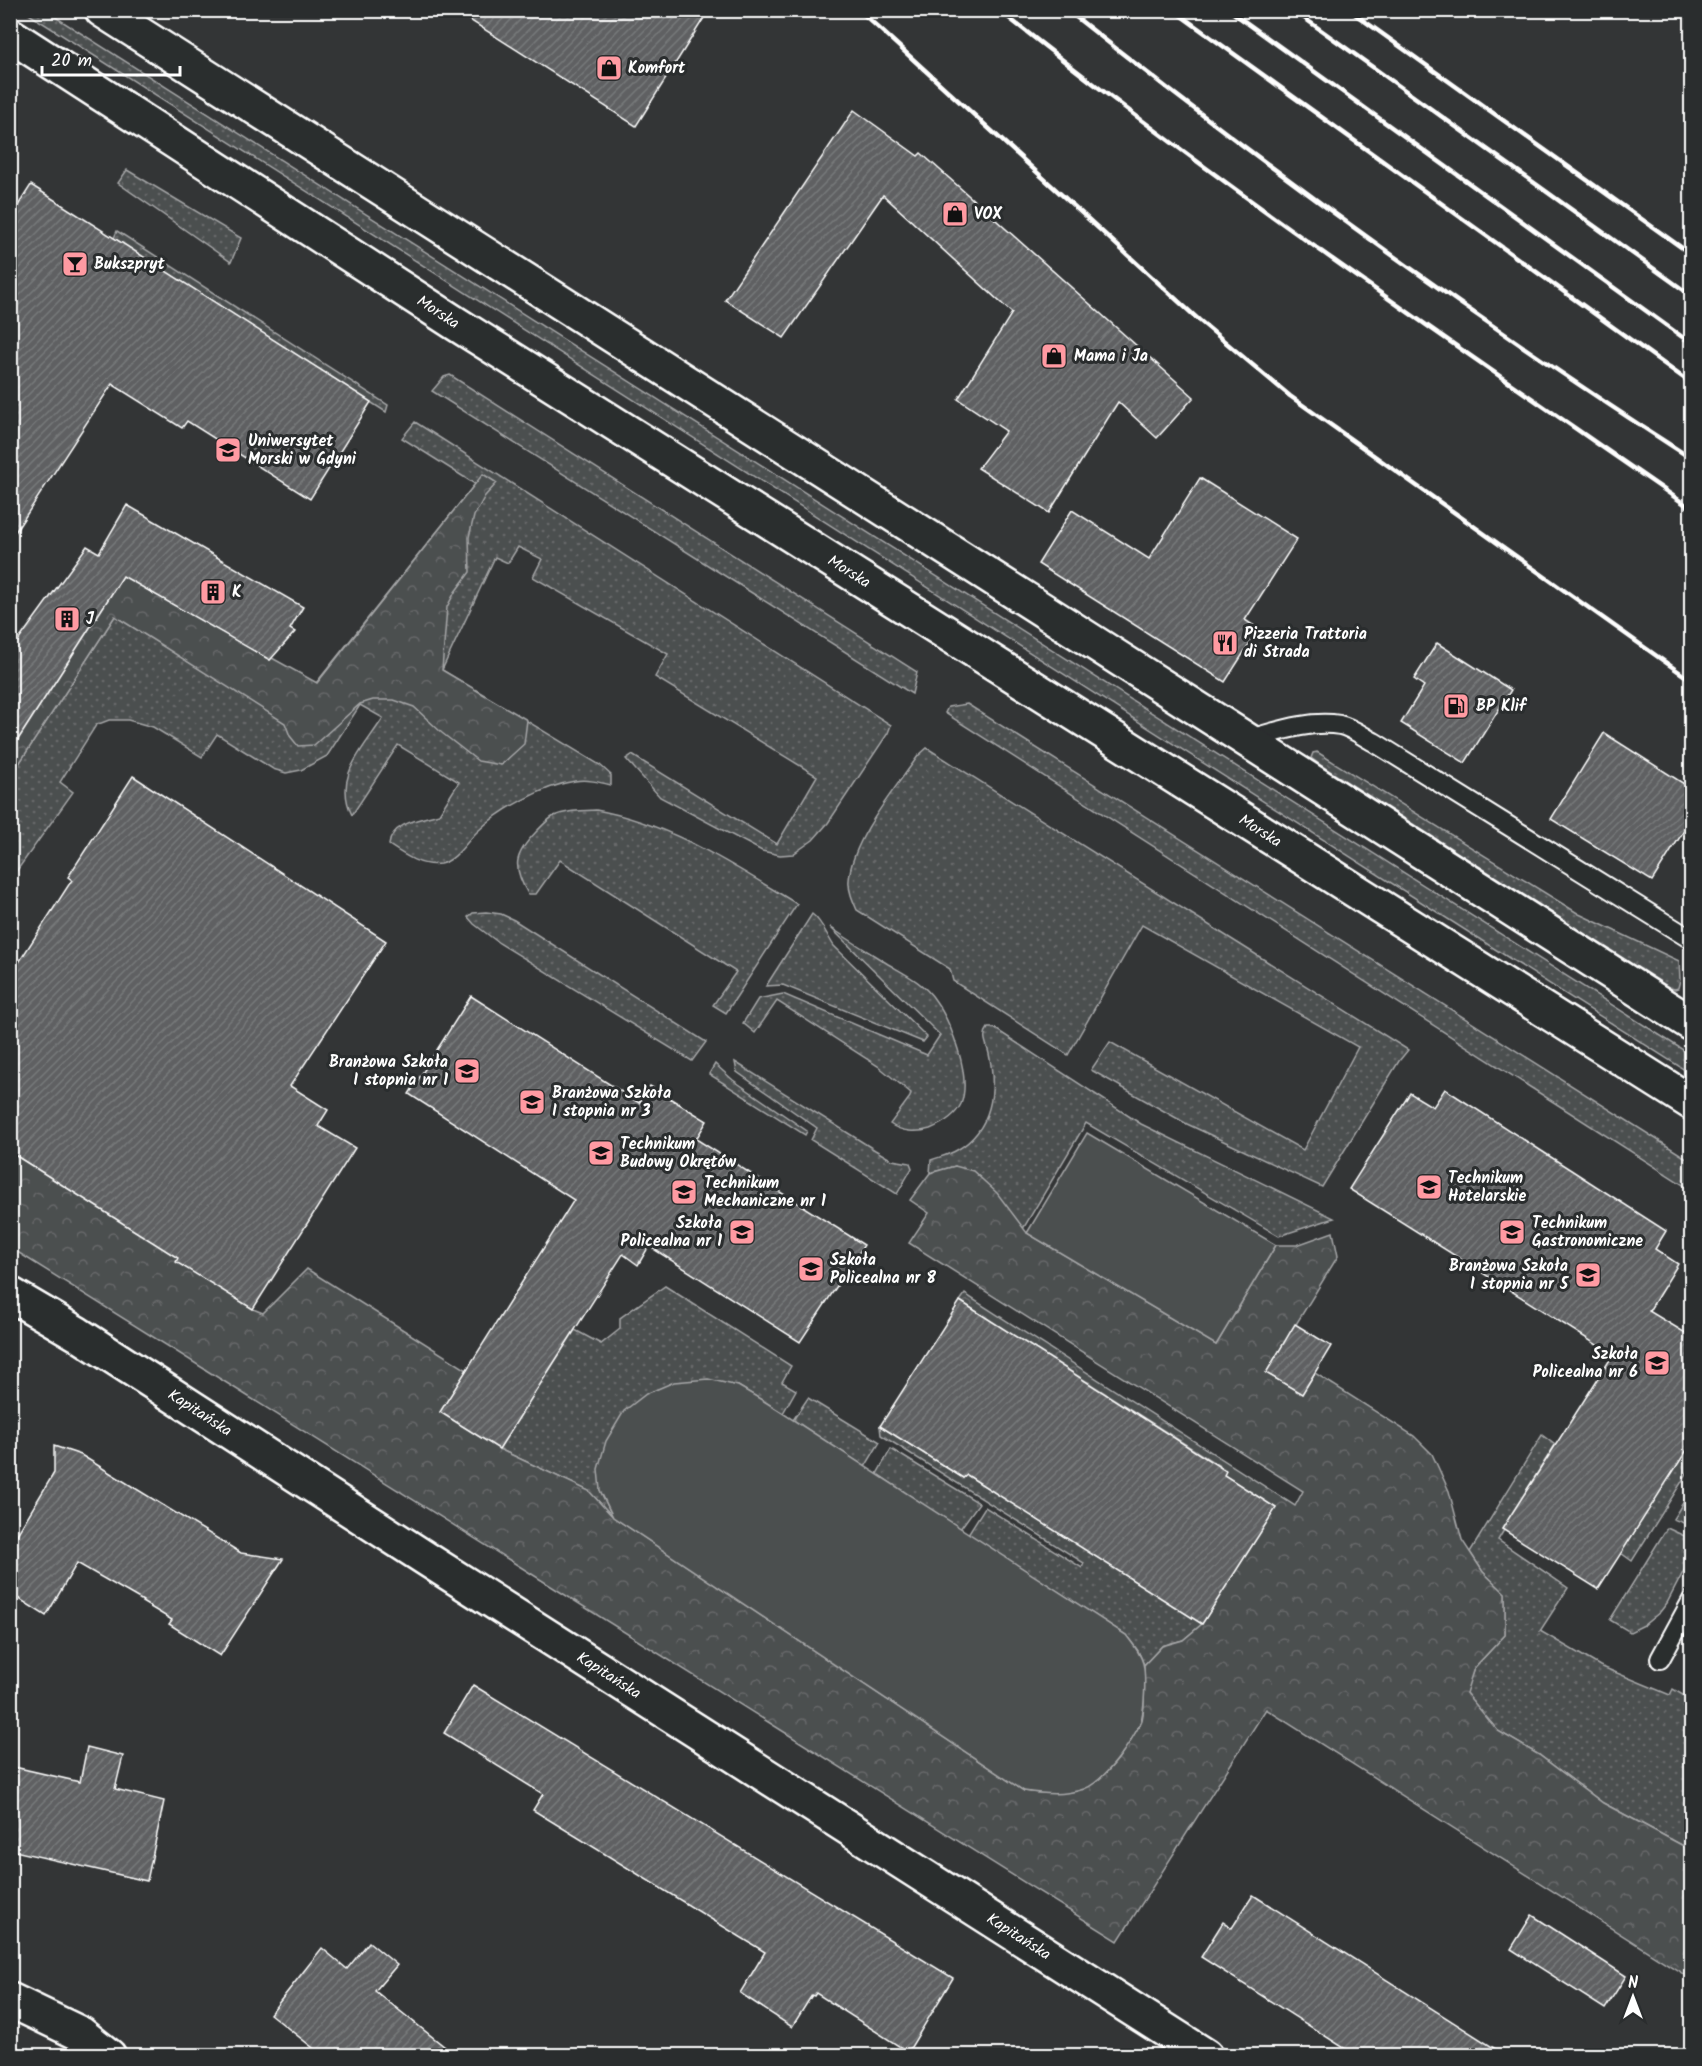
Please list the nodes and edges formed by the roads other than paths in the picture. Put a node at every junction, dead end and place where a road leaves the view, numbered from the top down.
1 (102, 10) edge
2 (10, 35) edge
3 (1246, 740) junction
4 (1692, 940) edge
5 (1692, 1024) edge
6 (1692, 1102) edge
7 (10, 1294) edge
8 (1692, 1600) edge
9 (1660, 1659) dead end
10 (10, 2000) edge
11 (109, 2055) edge
12 (1206, 2055) edge

1 - 3 main road
2 - 6 main road, Morska
3 - 4 lane
3 - 5 main road
7 - 12 main road, Kapitańska
8 - 9 lane
10 - 11 main road

